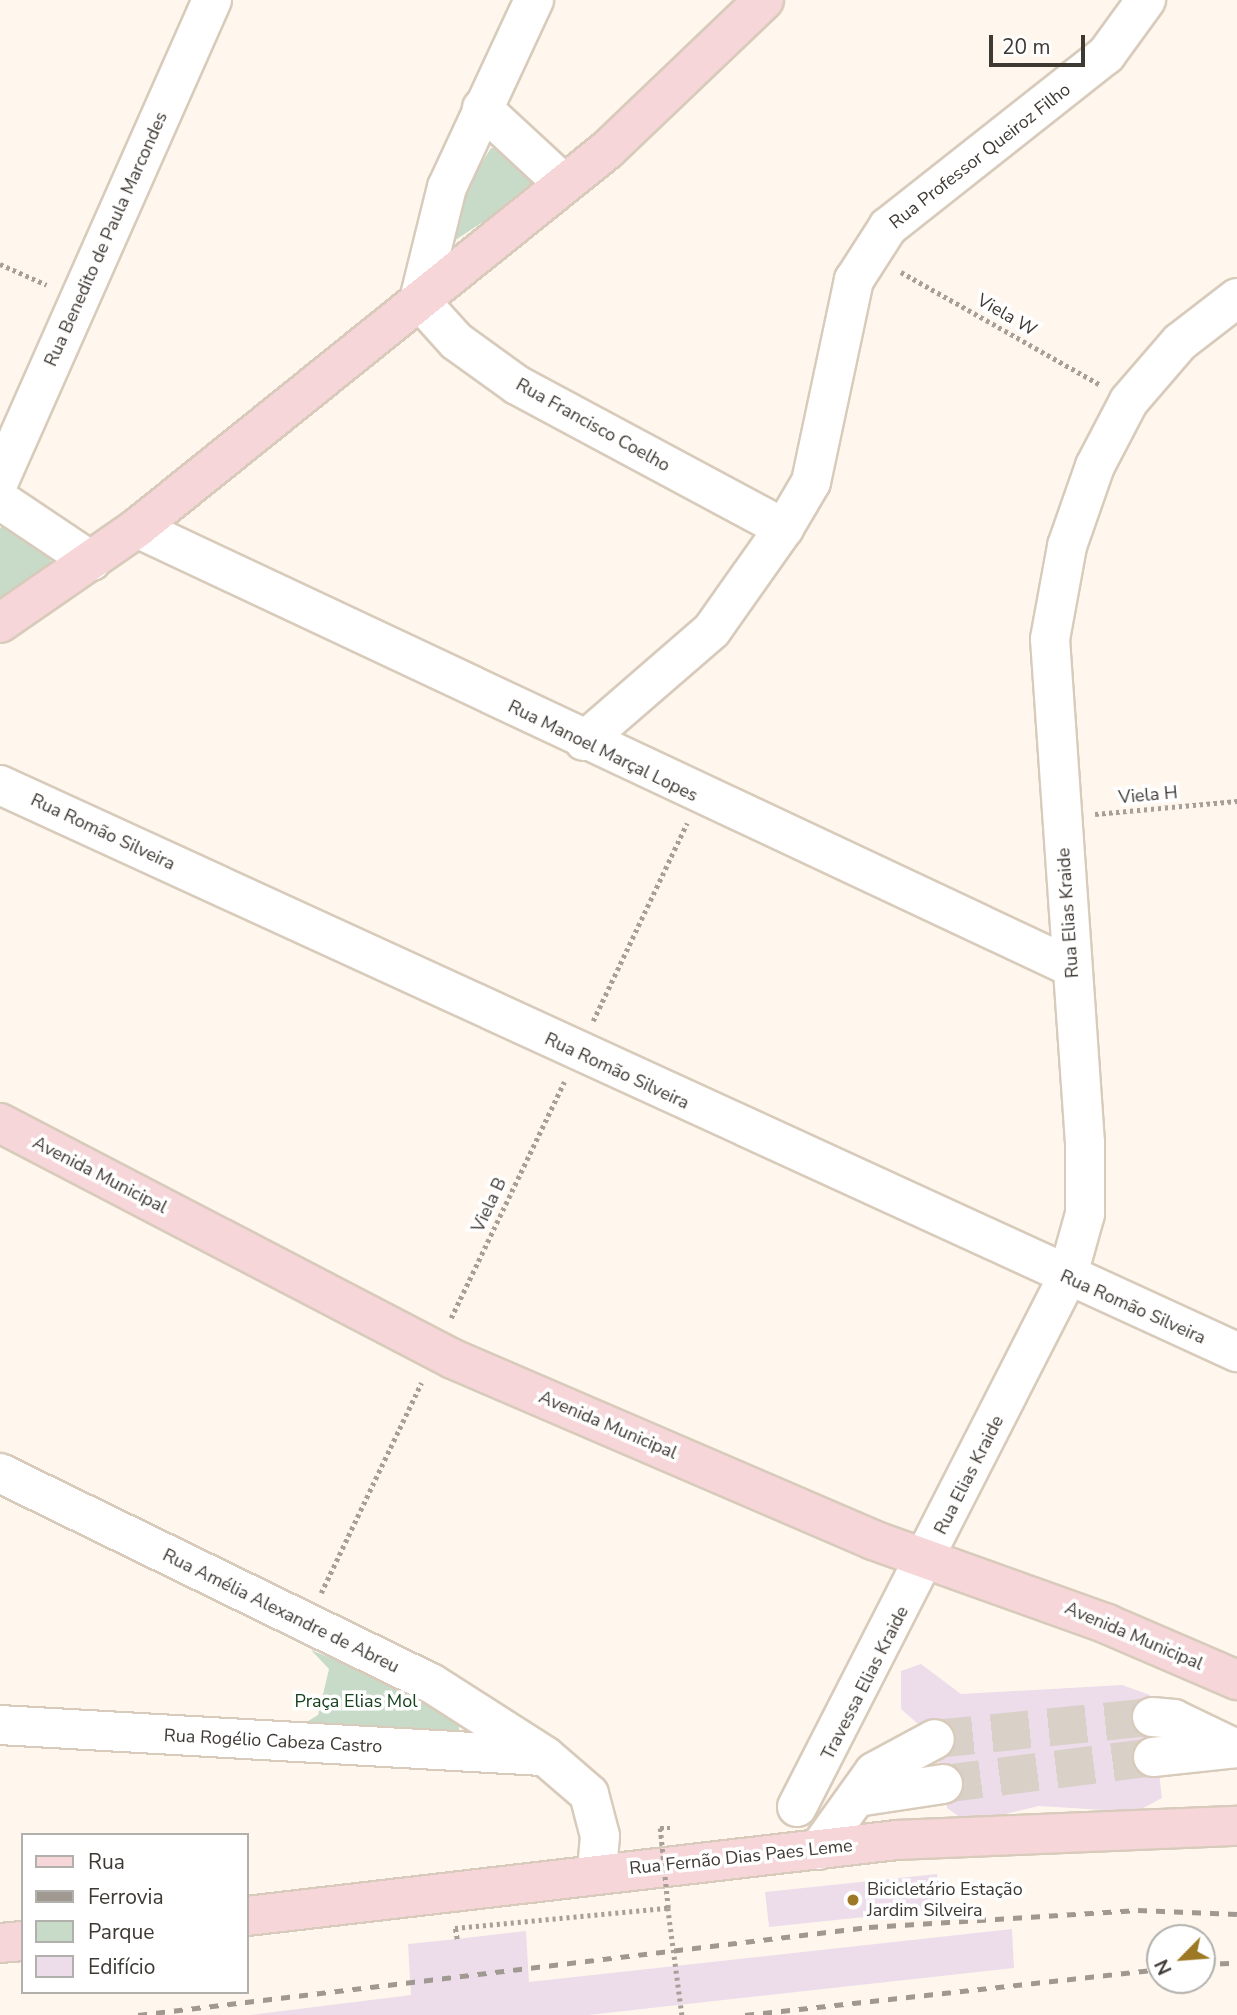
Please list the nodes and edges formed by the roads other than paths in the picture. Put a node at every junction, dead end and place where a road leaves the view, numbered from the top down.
1 (212, 0) edge
2 (534, 0) edge
3 (764, 0) edge
4 (1146, 0) edge
5 (482, 108) junction
6 (564, 184) junction
7 (1237, 298) edge
8 (419, 300) junction
9 (0, 479) edge
10 (0, 500) edge
11 (137, 528) junction
12 (784, 528) junction
13 (91, 561) junction
14 (0, 623) edge
15 (584, 741) junction
16 (0, 785) edge
17 (1071, 967) junction
18 (0, 1123) edge
19 (1067, 1278) junction
20 (1237, 1352) edge
21 (0, 1473) edge
22 (929, 1555) junction
23 (1237, 1680) edge
24 (464, 1704) junction
25 (1152, 1717) tunnel mouth
26 (0, 1725) edge
27 (935, 1739) tunnel mouth
28 (1236, 1748) edge
29 (449, 1751) junction
30 (545, 1756) junction
31 (1153, 1757) tunnel mouth
32 (943, 1784) tunnel mouth
33 (857, 1797) junction
34 (797, 1807) dead end
35 (1237, 1826) edge
36 (818, 1850) junction
37 (597, 1871) junction
38 (248, 1916) edge
39 (21, 1941) edge
40 (0, 1943) edge

1 - 9 street, Rua Benedito de Paula Marcondes
2 - 5 street
3 - 6 main road
4 - 12 street, Rua Professor Queiroz Filho
5 - 6 street
5 - 8 street
6 - 8 main road
7 - 17 street, Rua Elias Kraide
8 - 11 main road
8 - 12 street, Rua Francisco Coelho
10 - 13 street
11 - 13 main road
11 - 15 street, Rua Manoel Marçal Lopes
12 - 15 street, Rua Professor Queiroz Filho
13 - 14 main road
15 - 17 street, Rua Manoel Marçal Lopes
16 - 19 street, Rua Romão Silveira
17 - 19 street, Rua Elias Kraide
18 - 22 main road, Avenida Municipal
19 - 20 street, Rua Romão Silveira
19 - 22 street, Rua Elias Kraide
21 - 24 street, Rua Amélia Alexandre de Abreu
22 - 23 main road, Avenida Municipal
22 - 34 street, Travessa Elias Kraide
24 - 29 street
24 - 30 street, Rua Amélia Alexandre de Abreu
25 - 28 street
26 - 29 street, Rua Rogélio Cabeza Castro
27 - 33 street
28 - 31 street
29 - 30 street, Rua Rogélio Cabeza Castro
30 - 37 street, Rua Amélia Alexandre de Abreu
32 - 33 street
33 - 36 street
35 - 36 main road, Rua Fernão Dias Paes Leme
36 - 37 main road, Rua Fernão Dias Paes Leme
37 - 38 main road, Rua Fernão Dias Paes Leme
39 - 40 main road

